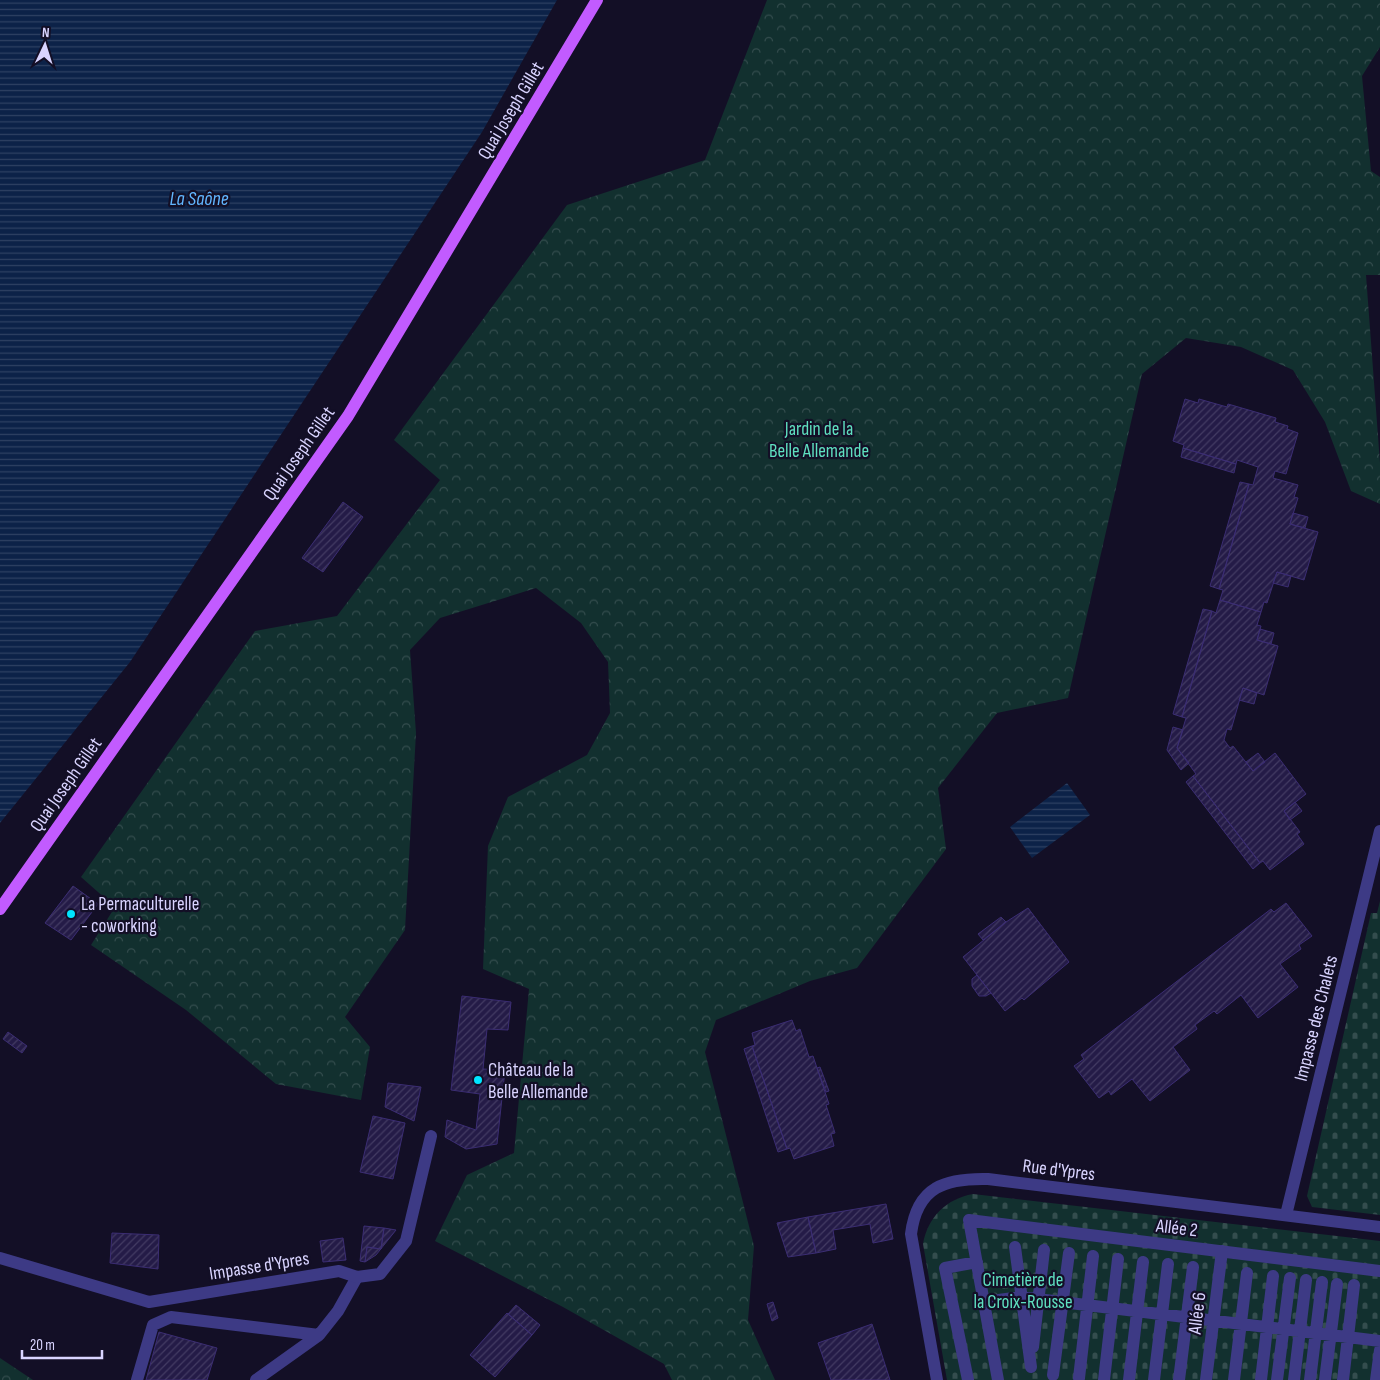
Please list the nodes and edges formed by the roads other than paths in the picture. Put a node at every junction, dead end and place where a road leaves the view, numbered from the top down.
1 (597, 0) edge
2 (1380, 831) edge
3 (0, 909) edge
4 (431, 1136) dead end
5 (1286, 1215) junction
6 (1380, 1227) edge
7 (1014, 1247) dead end
8 (1044, 1250) dead end
9 (1222, 1251) junction
10 (1069, 1253) dead end
11 (1093, 1256) dead end
12 (0, 1258) edge
13 (1118, 1259) dead end
14 (977, 1262) junction
15 (1143, 1262) dead end
16 (1168, 1264) dead end
17 (1193, 1267) dead end
18 (1380, 1270) edge
19 (1247, 1273) dead end
20 (1273, 1276) dead end
21 (357, 1277) junction
22 (1290, 1278) dead end
23 (1306, 1280) dead end
24 (1322, 1282) dead end
25 (1337, 1284) dead end
26 (1354, 1285) dead end
27 (1021, 1297) junction
28 (1038, 1300) junction
29 (984, 1302) junction
30 (1062, 1302) junction
31 (1087, 1306) junction
32 (1112, 1309) junction
33 (1137, 1312) junction
34 (1162, 1315) junction
35 (1186, 1318) junction
36 (1214, 1321) junction
37 (1241, 1324) junction
38 (1267, 1328) junction
39 (1284, 1330) junction
40 (1300, 1332) junction
41 (1316, 1333) junction
42 (1331, 1335) junction
43 (319, 1336) junction
44 (1348, 1337) junction
45 (1380, 1341) edge
46 (1380, 1350) edge
47 (1053, 1375) dead end
48 (1079, 1378) dead end
49 (137, 1380) edge
50 (256, 1380) edge
51 (937, 1380) edge
52 (968, 1380) edge
53 (998, 1380) edge
54 (1104, 1380) edge
55 (1129, 1380) edge
56 (1154, 1380) edge
57 (1179, 1380) edge
58 (1206, 1380) edge
59 (1234, 1380) edge
60 (1261, 1380) edge
61 (1277, 1380) edge
62 (1294, 1380) edge
63 (1310, 1380) edge
64 (1325, 1380) edge
65 (1343, 1380) edge
66 (1376, 1380) edge

1 - 3 main road, Quai Joseph Gillet
2 - 5 street, Impasse des Chalets
4 - 21 street, Impasse d'Ypres
5 - 6 street, Rue d'Ypres
5 - 51 street, Rue d'Ypres
7 - 27 street
8 - 28 street
9 - 14 street, Allée 2
9 - 18 street, Allée 2
9 - 36 street, Allée 6
10 - 30 street
11 - 31 street
12 - 21 street, Impasse d'Ypres
13 - 32 street
14 - 29 street
14 - 52 street
15 - 33 street
16 - 34 street
17 - 35 street
19 - 37 street
20 - 38 street
21 - 43 street
22 - 39 street
23 - 40 street
24 - 41 street
25 - 42 street
26 - 44 street
27 - 28 street
27 - 28 street
27 - 29 street
28 - 30 street
29 - 53 street
30 - 31 street
30 - 47 street
31 - 32 street
31 - 48 street
32 - 33 street
32 - 54 street
33 - 34 street
33 - 55 street
34 - 35 street
34 - 56 street
35 - 36 street
35 - 57 street
36 - 37 street
36 - 58 street, Allée 6
37 - 38 street
37 - 59 street
38 - 39 street
38 - 60 street
39 - 40 street
39 - 61 street
40 - 41 street
40 - 62 street
41 - 42 street
41 - 63 street
42 - 44 street
42 - 64 street
43 - 49 street
43 - 50 street
44 - 45 street
44 - 65 street
46 - 66 street

